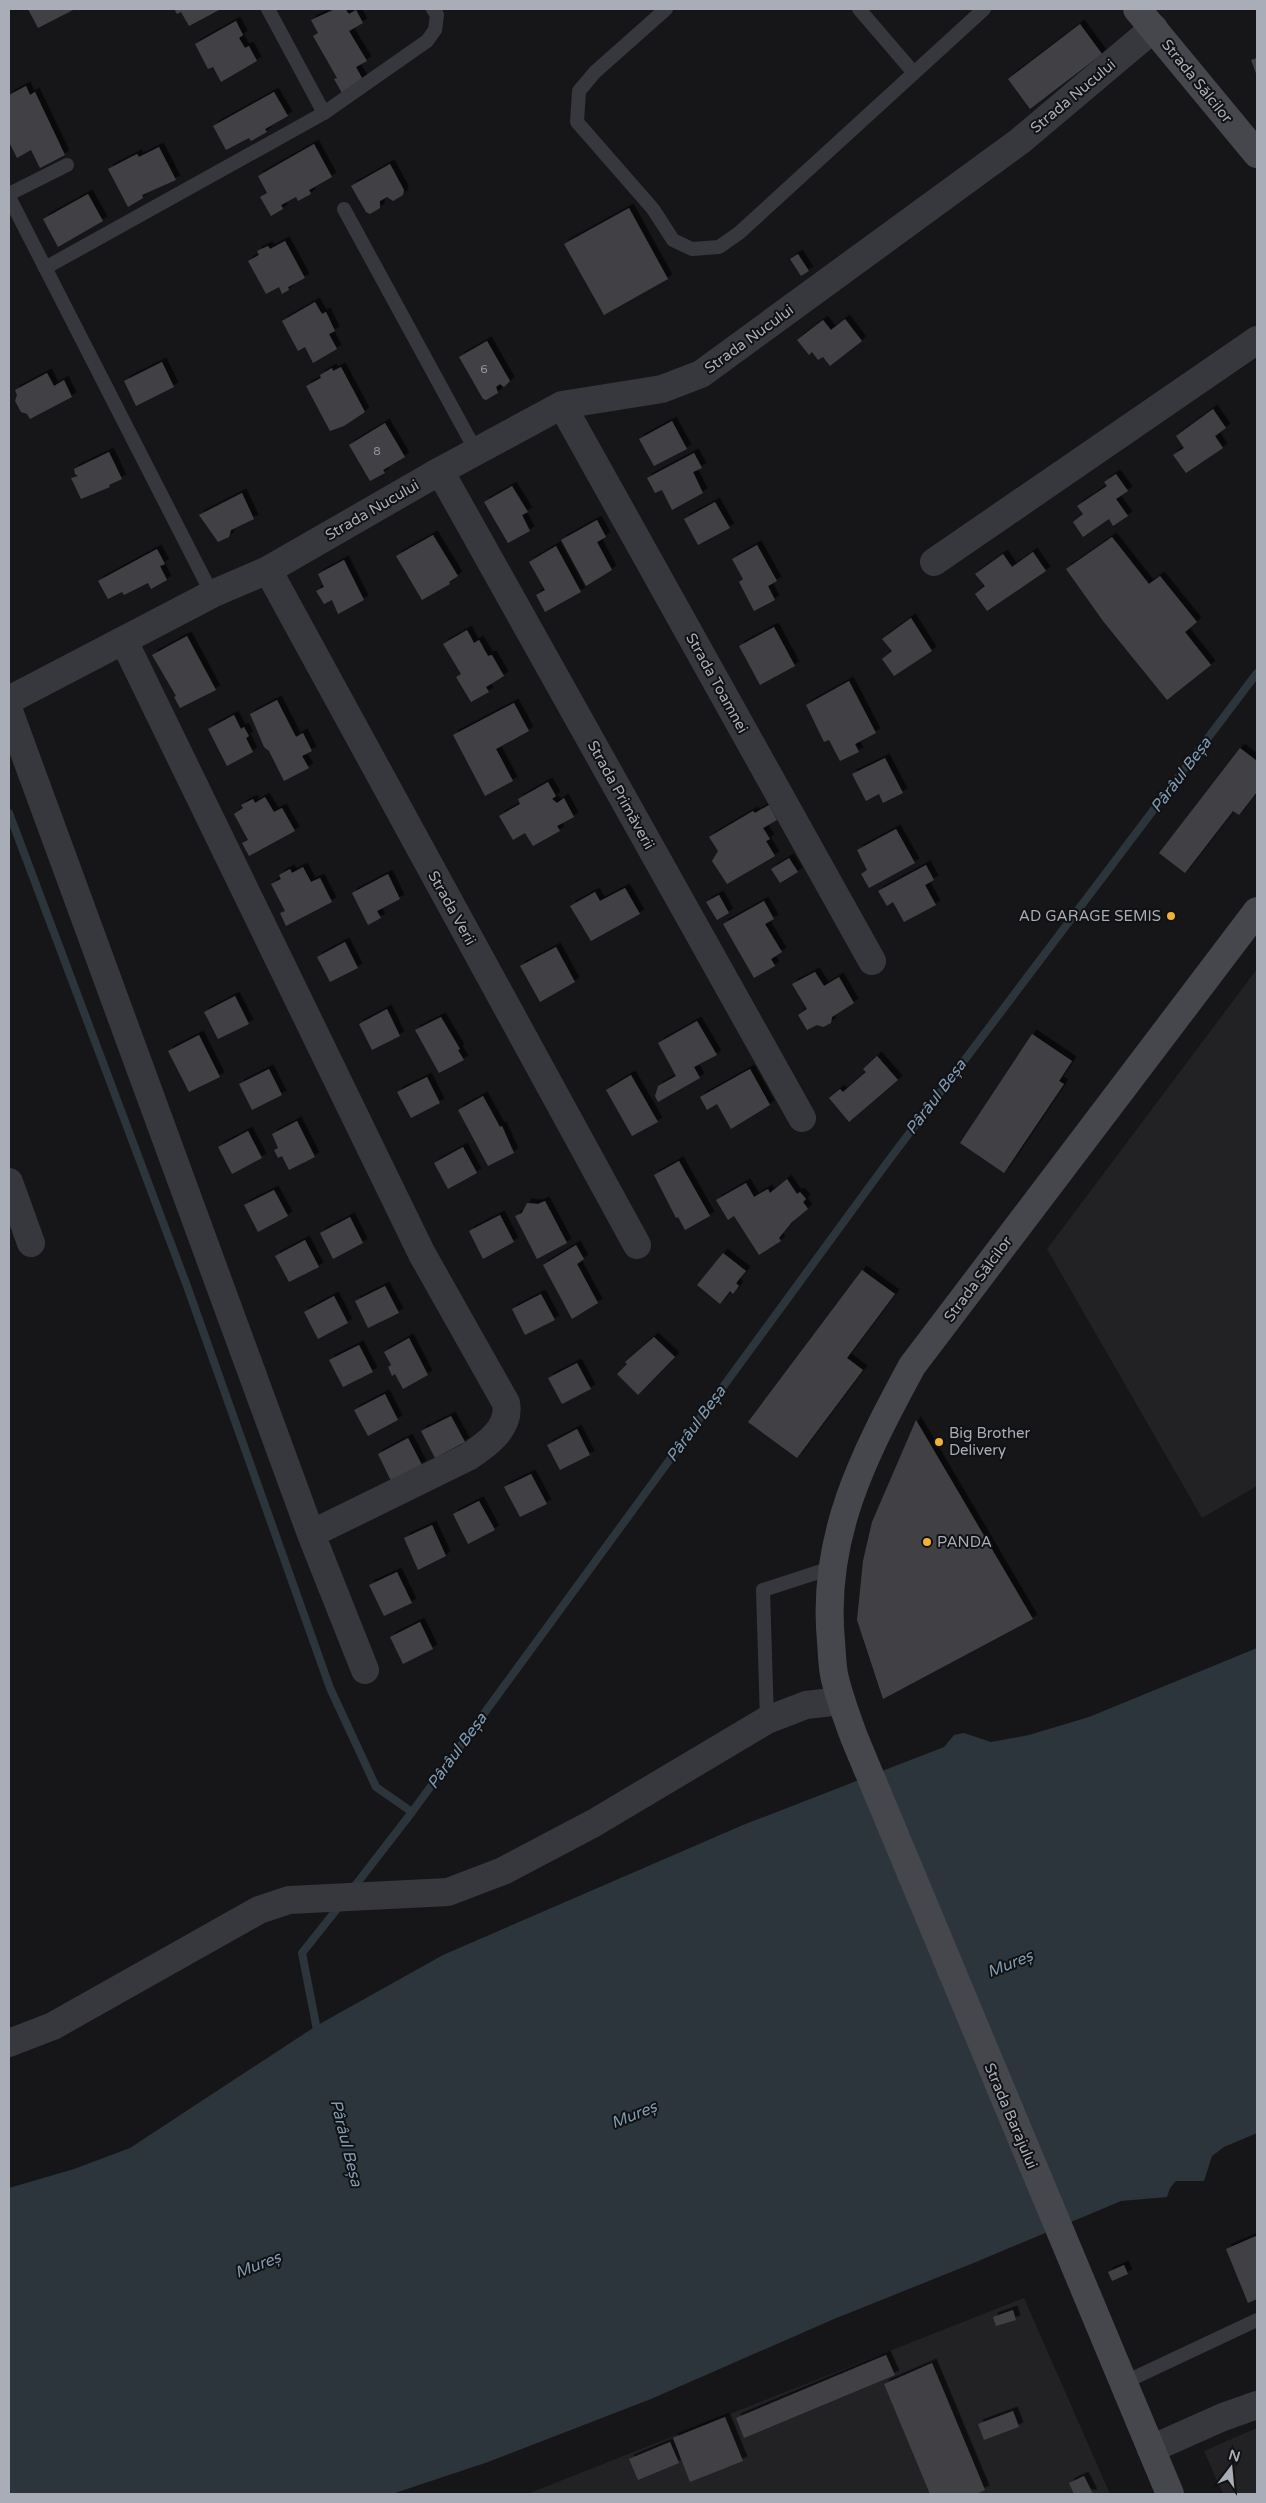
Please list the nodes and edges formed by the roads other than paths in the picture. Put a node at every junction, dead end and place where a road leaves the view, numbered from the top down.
1 (268, 9) edge
2 (433, 9) edge
3 (666, 9) edge
4 (859, 9) edge
5 (984, 9) edge
6 (1145, 18) edge
7 (914, 73) junction
8 (324, 113) junction
9 (1257, 154) edge
10 (67, 165) dead end
11 (9, 195) edge
12 (344, 209) dead end
13 (45, 268) junction
14 (1257, 340) edge
15 (562, 405) junction
16 (476, 451) junction
17 (440, 471) junction
18 (934, 562) dead end
19 (268, 570) junction
20 (212, 594) junction
21 (124, 641) junction
22 (9, 700) edge
23 (9, 710) edge
24 (1257, 911) edge
25 (872, 961) dead end
26 (802, 1118) dead end
27 (9, 1182) edge
28 (31, 1243) dead end
29 (636, 1245) dead end
30 (311, 1534) junction
31 (831, 1568) junction
32 (365, 1670) dead end
33 (841, 1701) junction
34 (767, 1720) junction
35 (9, 2043) edge
36 (1257, 2320) edge
37 (1123, 2383) junction
38 (1257, 2405) edge
39 (1151, 2449) junction
40 (1170, 2494) edge

1 - 8 lane
2 - 8 lane
3 - 7 lane
4 - 7 lane
5 - 7 lane
6 - 9 main road, Strada Sălcilor
6 - 15 street, Strada Nucului
8 - 13 lane
10 - 11 lane
11 - 13 lane
12 - 16 lane
13 - 20 lane
14 - 18 street
15 - 16 street, Strada Nucului
15 - 25 street, Strada Toamnei
16 - 17 street, Strada Nucului
17 - 19 street, Strada Nucului
17 - 26 street, Strada Primăverii
19 - 20 street, Strada Nucului
19 - 29 street, Strada Verii
20 - 21 street, Strada Nucului
21 - 22 street, Strada Nucului
21 - 30 street
23 - 30 street
24 - 31 main road, Strada Sălcilor
27 - 28 street
30 - 32 street
31 - 33 main road, Strada Sălcilor
31 - 34 lane
33 - 34 street
33 - 37 main road, Strada Barajului
34 - 35 street
36 - 37 lane
37 - 39 main road, Strada Barajului
38 - 39 street
39 - 40 main road, Strada Barajului

